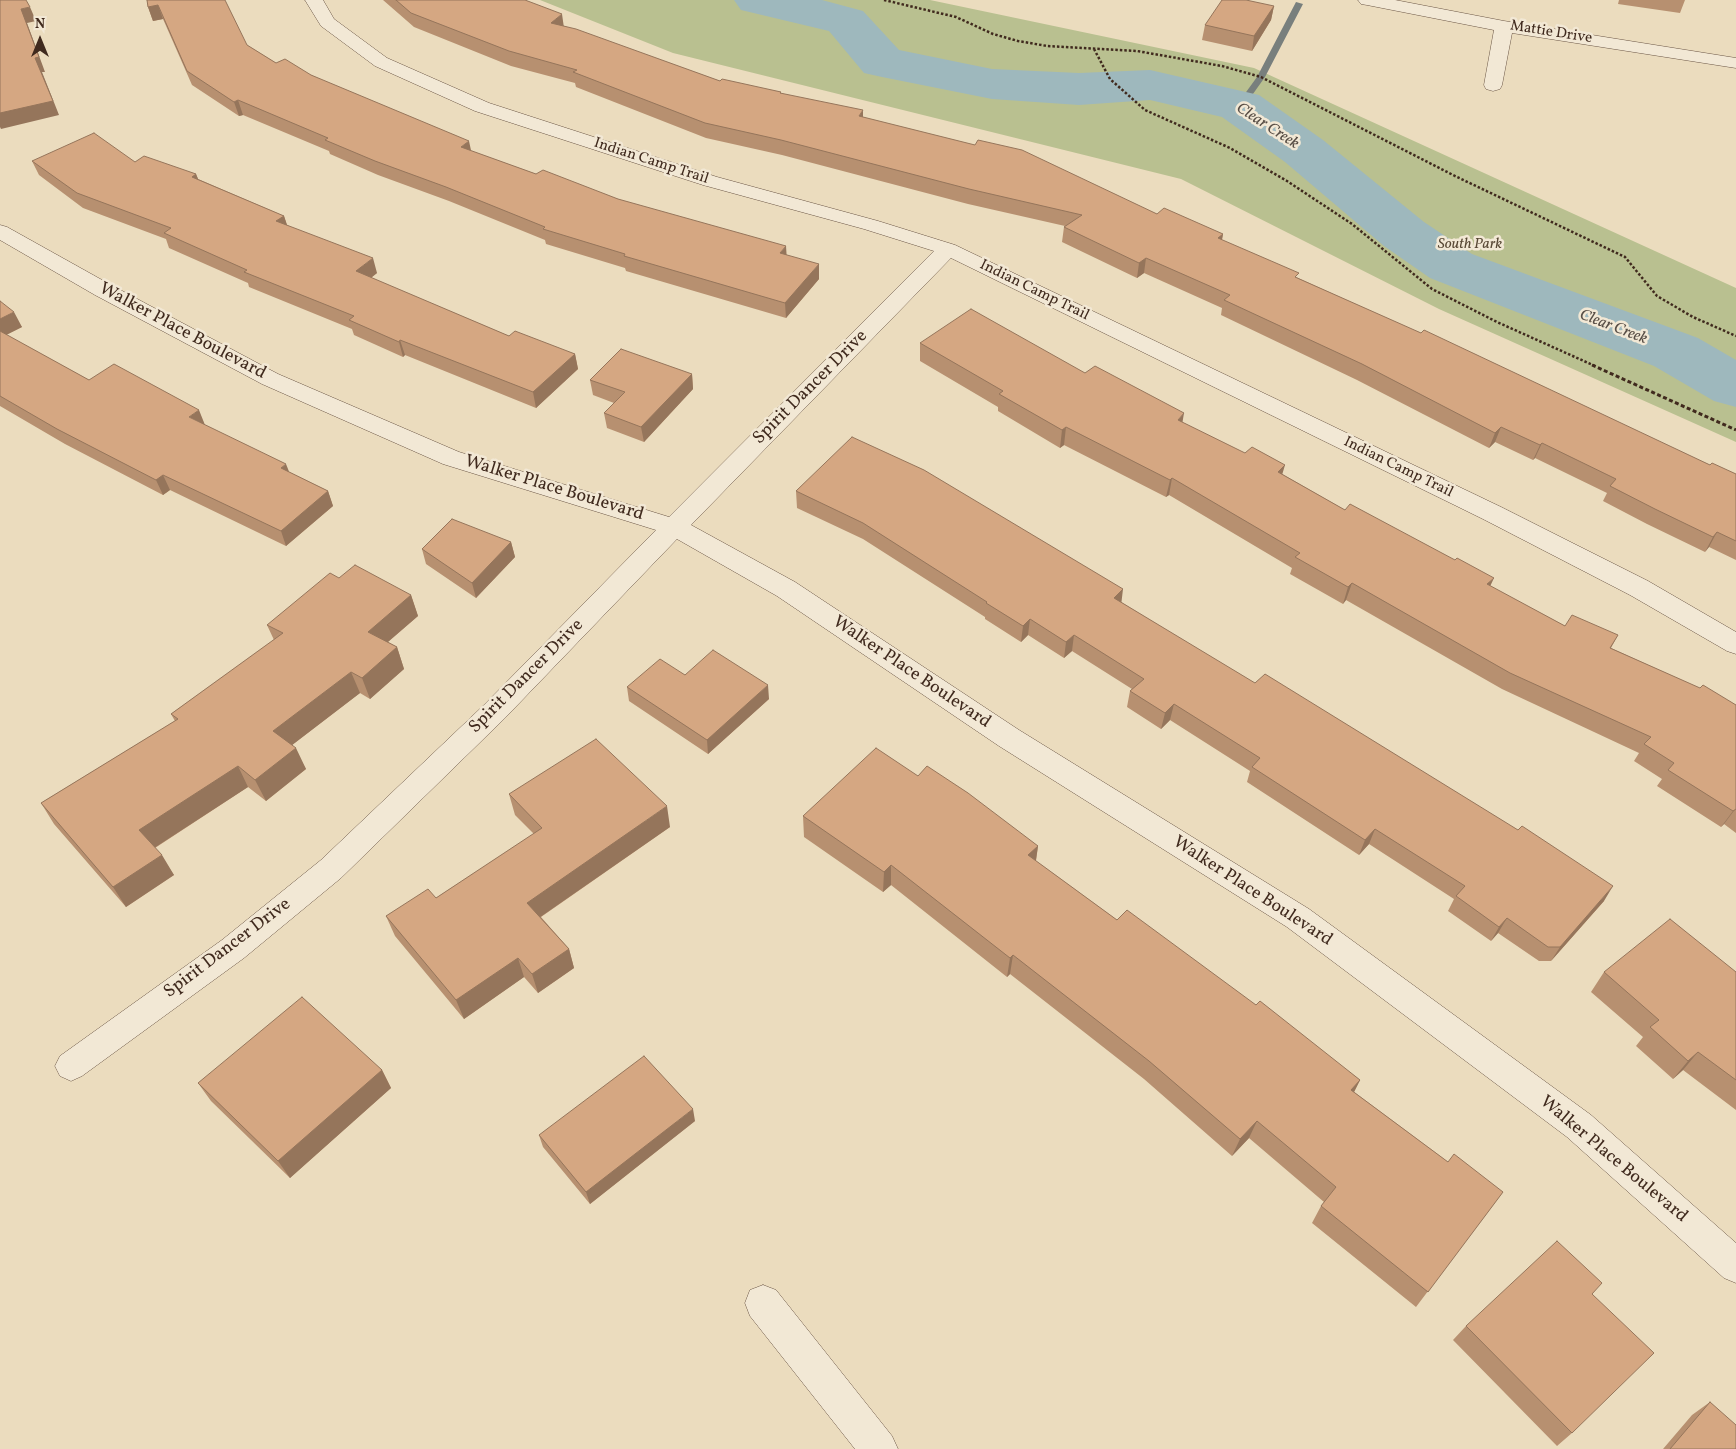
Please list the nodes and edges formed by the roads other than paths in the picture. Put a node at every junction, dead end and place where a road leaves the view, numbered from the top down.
1 (314, 0) edge
2 (1366, 0) edge
3 (1504, 26) junction
4 (1736, 62) edge
5 (1493, 85) dead end
6 (0, 231) edge
7 (948, 249) junction
8 (674, 526) junction
9 (1736, 644) edge
10 (71, 1066) dead end
11 (1736, 1266) edge
12 (764, 1303) dead end
13 (879, 1449) edge

1 - 7 street, Indian Camp Trail
2 - 3 street, Mattie Drive
3 - 4 street, Mattie Drive
3 - 5 street
6 - 8 street, Walker Place Boulevard
7 - 8 street, Spirit Dancer Drive
7 - 9 street, Indian Camp Trail
8 - 10 street, Spirit Dancer Drive
8 - 11 street, Walker Place Boulevard
12 - 13 street

